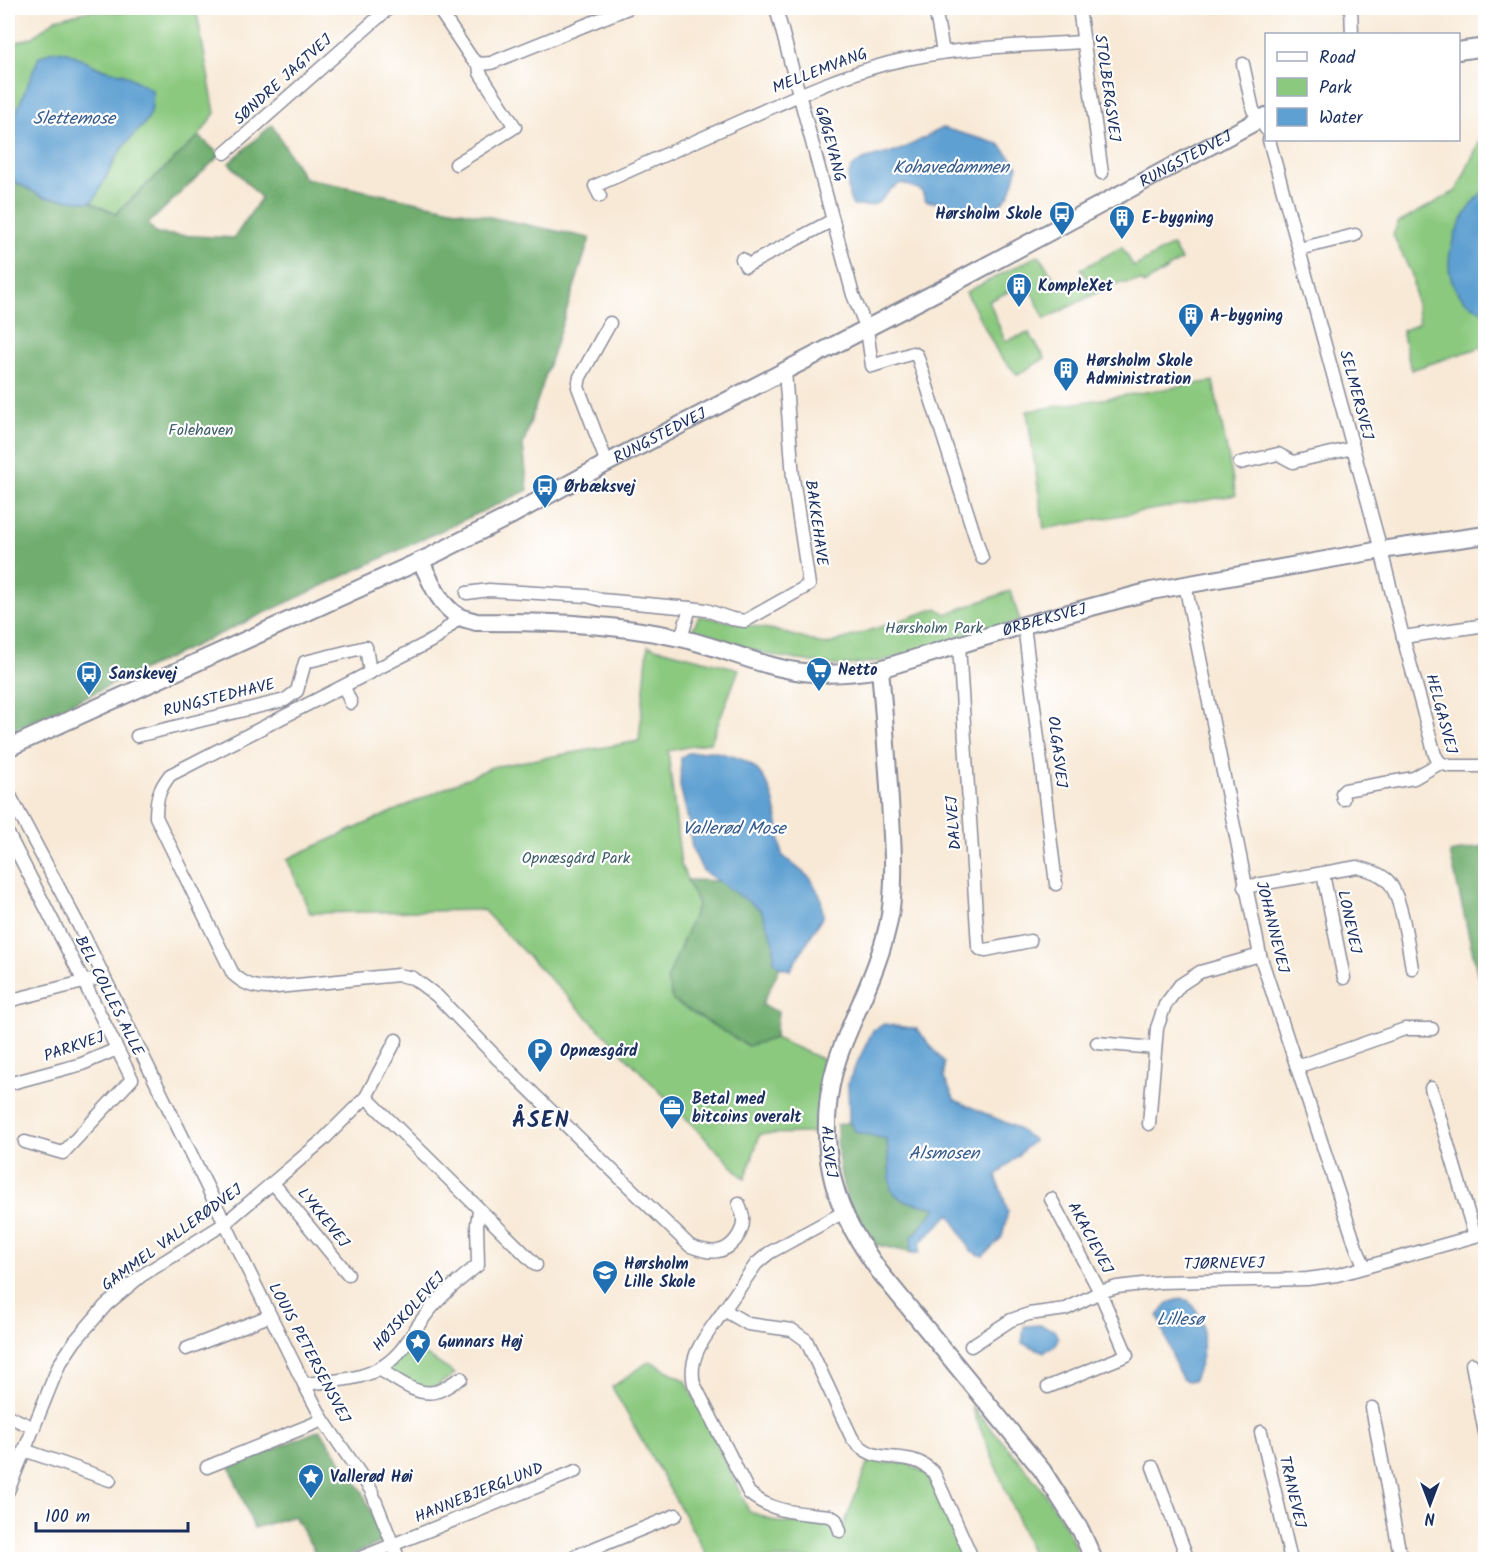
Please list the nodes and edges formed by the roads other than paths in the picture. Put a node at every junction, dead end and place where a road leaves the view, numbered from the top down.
1 (389, 8) edge
2 (438, 8) edge
3 (628, 8) edge
4 (776, 8) edge
5 (935, 8) edge
6 (1079, 8) edge
7 (1352, 8) edge
8 (1352, 33) edge
9 (1084, 42) junction
10 (1485, 47) edge
11 (1460, 51) edge
12 (943, 52) junction
13 (479, 64) junction
14 (1244, 64) dead end
15 (800, 94) junction
16 (1264, 121) edge
17 (1269, 141) edge
18 (225, 153) dead end
19 (456, 164) dead end
20 (1102, 173) dead end
21 (600, 196) dead end
22 (833, 220) junction
23 (1355, 235) dead end
24 (1299, 249) junction
25 (742, 259) dead end
26 (610, 323) dead end
27 (867, 329) junction
28 (785, 371) junction
29 (1353, 448) junction
30 (607, 463) junction
31 (1240, 463) dead end
32 (1485, 535) edge
33 (1382, 550) junction
34 (982, 558) dead end
35 (421, 561) junction
36 (1185, 584) junction
37 (467, 592) dead end
38 (690, 608) junction
39 (459, 617) junction
40 (1024, 625) junction
41 (1485, 625) edge
42 (1402, 637) junction
43 (681, 638) junction
44 (959, 645) junction
45 (880, 669) junction
46 (370, 673) junction
47 (344, 687) junction
48 (351, 704) dead end
49 (137, 736) dead end
50 (8, 747) edge
51 (1440, 763) junction
52 (1485, 766) edge
53 (8, 792) edge
54 (1343, 798) dead end
55 (8, 834) edge
56 (1323, 874) junction
57 (1056, 884) dead end
58 (1245, 887) junction
59 (1030, 941) dead end
60 (1260, 955) junction
61 (1412, 968) dead end
62 (103, 977) junction
63 (1344, 978) dead end
64 (83, 980) junction
65 (8, 1001) edge
66 (1432, 1029) dead end
67 (396, 1040) dead end
68 (1097, 1043) dead end
69 (1155, 1048) junction
70 (117, 1049) junction
71 (1297, 1067) junction
72 (8, 1084) edge
73 (1431, 1088) dead end
74 (366, 1097) junction
75 (1149, 1124) dead end
76 (25, 1142) dead end
77 (273, 1183) junction
78 (1051, 1199) dead end
79 (739, 1204) dead end
80 (479, 1210) junction
81 (844, 1212) junction
82 (224, 1224) junction
83 (1480, 1235) edge
84 (536, 1264) dead end
85 (1365, 1267) junction
86 (348, 1274) dead end
87 (1100, 1292) junction
88 (724, 1310) junction
89 (269, 1316) junction
90 (971, 1347) dead end
91 (186, 1348) dead end
92 (1472, 1364) dead end
93 (379, 1369) junction
94 (461, 1378) dead end
95 (304, 1384) junction
96 (1048, 1387) dead end
97 (1372, 1408) dead end
98 (8, 1416) edge
99 (323, 1420) junction
100 (34, 1428) junction
101 (1261, 1432) dead end
102 (1485, 1438) edge
103 (24, 1450) junction
104 (207, 1467) dead end
105 (1153, 1467) dead end
106 (576, 1471) dead end
107 (110, 1480) dead end
108 (8, 1491) edge
109 (676, 1515) dead end
110 (840, 1531) dead end
111 (393, 1544) junction
112 (356, 1560) edge
113 (399, 1560) edge
114 (566, 1560) edge
115 (973, 1560) edge
116 (1094, 1560) edge
117 (1188, 1560) edge
118 (1291, 1560) edge
119 (1401, 1560) edge

1 - 18 street, SØNDRE JAGTVEJ
2 - 13 street
3 - 13 street
4 - 15 street, GØGEVANG
5 - 12 street
6 - 9 street, STOLBERGSVEJ
7 - 8 street
9 - 12 street, MELLEMVANG
9 - 20 street, STOLBERGSVEJ
10 - 11 street
12 - 15 street, MELLEMVANG
13 - 19 street
14 - 16 street
15 - 21 street, MELLEMVANG
15 - 22 street, GØGEVANG
16 - 27 street, RUNGSTEDVEJ
17 - 24 street, SELMERSVEJ
22 - 25 street
22 - 27 street, GØGEVANG
23 - 24 street
24 - 29 street, SELMERSVEJ
26 - 30 street
27 - 28 street, RUNGSTEDVEJ
27 - 34 street
28 - 30 street, RUNGSTEDVEJ
28 - 38 street, BAKKEHAVE
29 - 31 street
29 - 33 street, SELMERSVEJ
30 - 35 street, RUNGSTEDVEJ
32 - 33 street, ØRBÆKSVEJ
33 - 36 street, ØRBÆKSVEJ
33 - 42 street, HELGASVEJ
35 - 39 street
35 - 50 street, RUNGSTEDVEJ
36 - 40 street, ØRBÆKSVEJ
36 - 58 street, JOHANNEVEJ
37 - 38 street, BAKKEHAVE
38 - 43 street
39 - 43 street, ØRBÆKSVEJ
39 - 46 street
40 - 44 street, ØRBÆKSVEJ
40 - 57 street, OLGASVEJ
41 - 42 street
42 - 51 street, HELGASVEJ
43 - 45 street, ØRBÆKSVEJ
44 - 45 street, ØRBÆKSVEJ
44 - 59 street, DALVEJ
45 - 81 street, ALSVEJ
46 - 47 street
46 - 49 street, RUNGSTEDHAVE
47 - 48 street
47 - 79 street
51 - 52 street
51 - 54 street, HELGASVEJ
53 - 62 street
55 - 64 street, BEL COLLES ALLE
56 - 58 street
56 - 61 street
56 - 63 street, LONEVEJ
58 - 60 street, JOHANNEVEJ
60 - 69 street
60 - 71 street, JOHANNEVEJ
62 - 64 street
62 - 82 street
64 - 65 street
64 - 70 street, BEL COLLES ALLE
66 - 71 street
67 - 74 street, GAMMEL VALLERØDVEJ
68 - 69 street
69 - 75 street
70 - 72 street, PARKVEJ
70 - 76 street, BEL COLLES ALLE
71 - 85 street, JOHANNEVEJ
73 - 83 street
74 - 77 street, GAMMEL VALLERØDVEJ
74 - 80 street
77 - 82 street, GAMMEL VALLERØDVEJ
77 - 86 street, LYKKEVEJ
78 - 87 street, AKACIEVEJ
80 - 84 street
80 - 93 street, HØJSKOLEVEJ
81 - 88 street
81 - 116 street, ALSVEJ
82 - 89 street, LOUIS PETERSENSVEJ
82 - 100 street, GAMMEL VALLERØDVEJ
83 - 85 street, TJØRNEVEJ
85 - 87 street, TJØRNEVEJ
87 - 90 street, TJØRNEVEJ
87 - 96 street, AKACIEVEJ
88 - 110 street
88 - 115 street
89 - 91 street
89 - 95 street, LOUIS PETERSENSVEJ
92 - 102 street
93 - 94 street, HØJSKOLEVEJ
93 - 95 street, HØJSKOLEVEJ
95 - 99 street, LOUIS PETERSENSVEJ
97 - 119 street
98 - 100 street
99 - 104 street
99 - 111 street, LOUIS PETERSENSVEJ
100 - 103 street, GAMMEL VALLERØDVEJ
101 - 118 street, TRANEVEJ
103 - 107 street
103 - 108 street, GAMMEL VALLERØDVEJ
105 - 117 street
106 - 111 street, HANNEBJERGLUND
109 - 114 street
111 - 112 street, HANNEBJERGLUND
111 - 113 street, LOUIS PETERSENSVEJ

